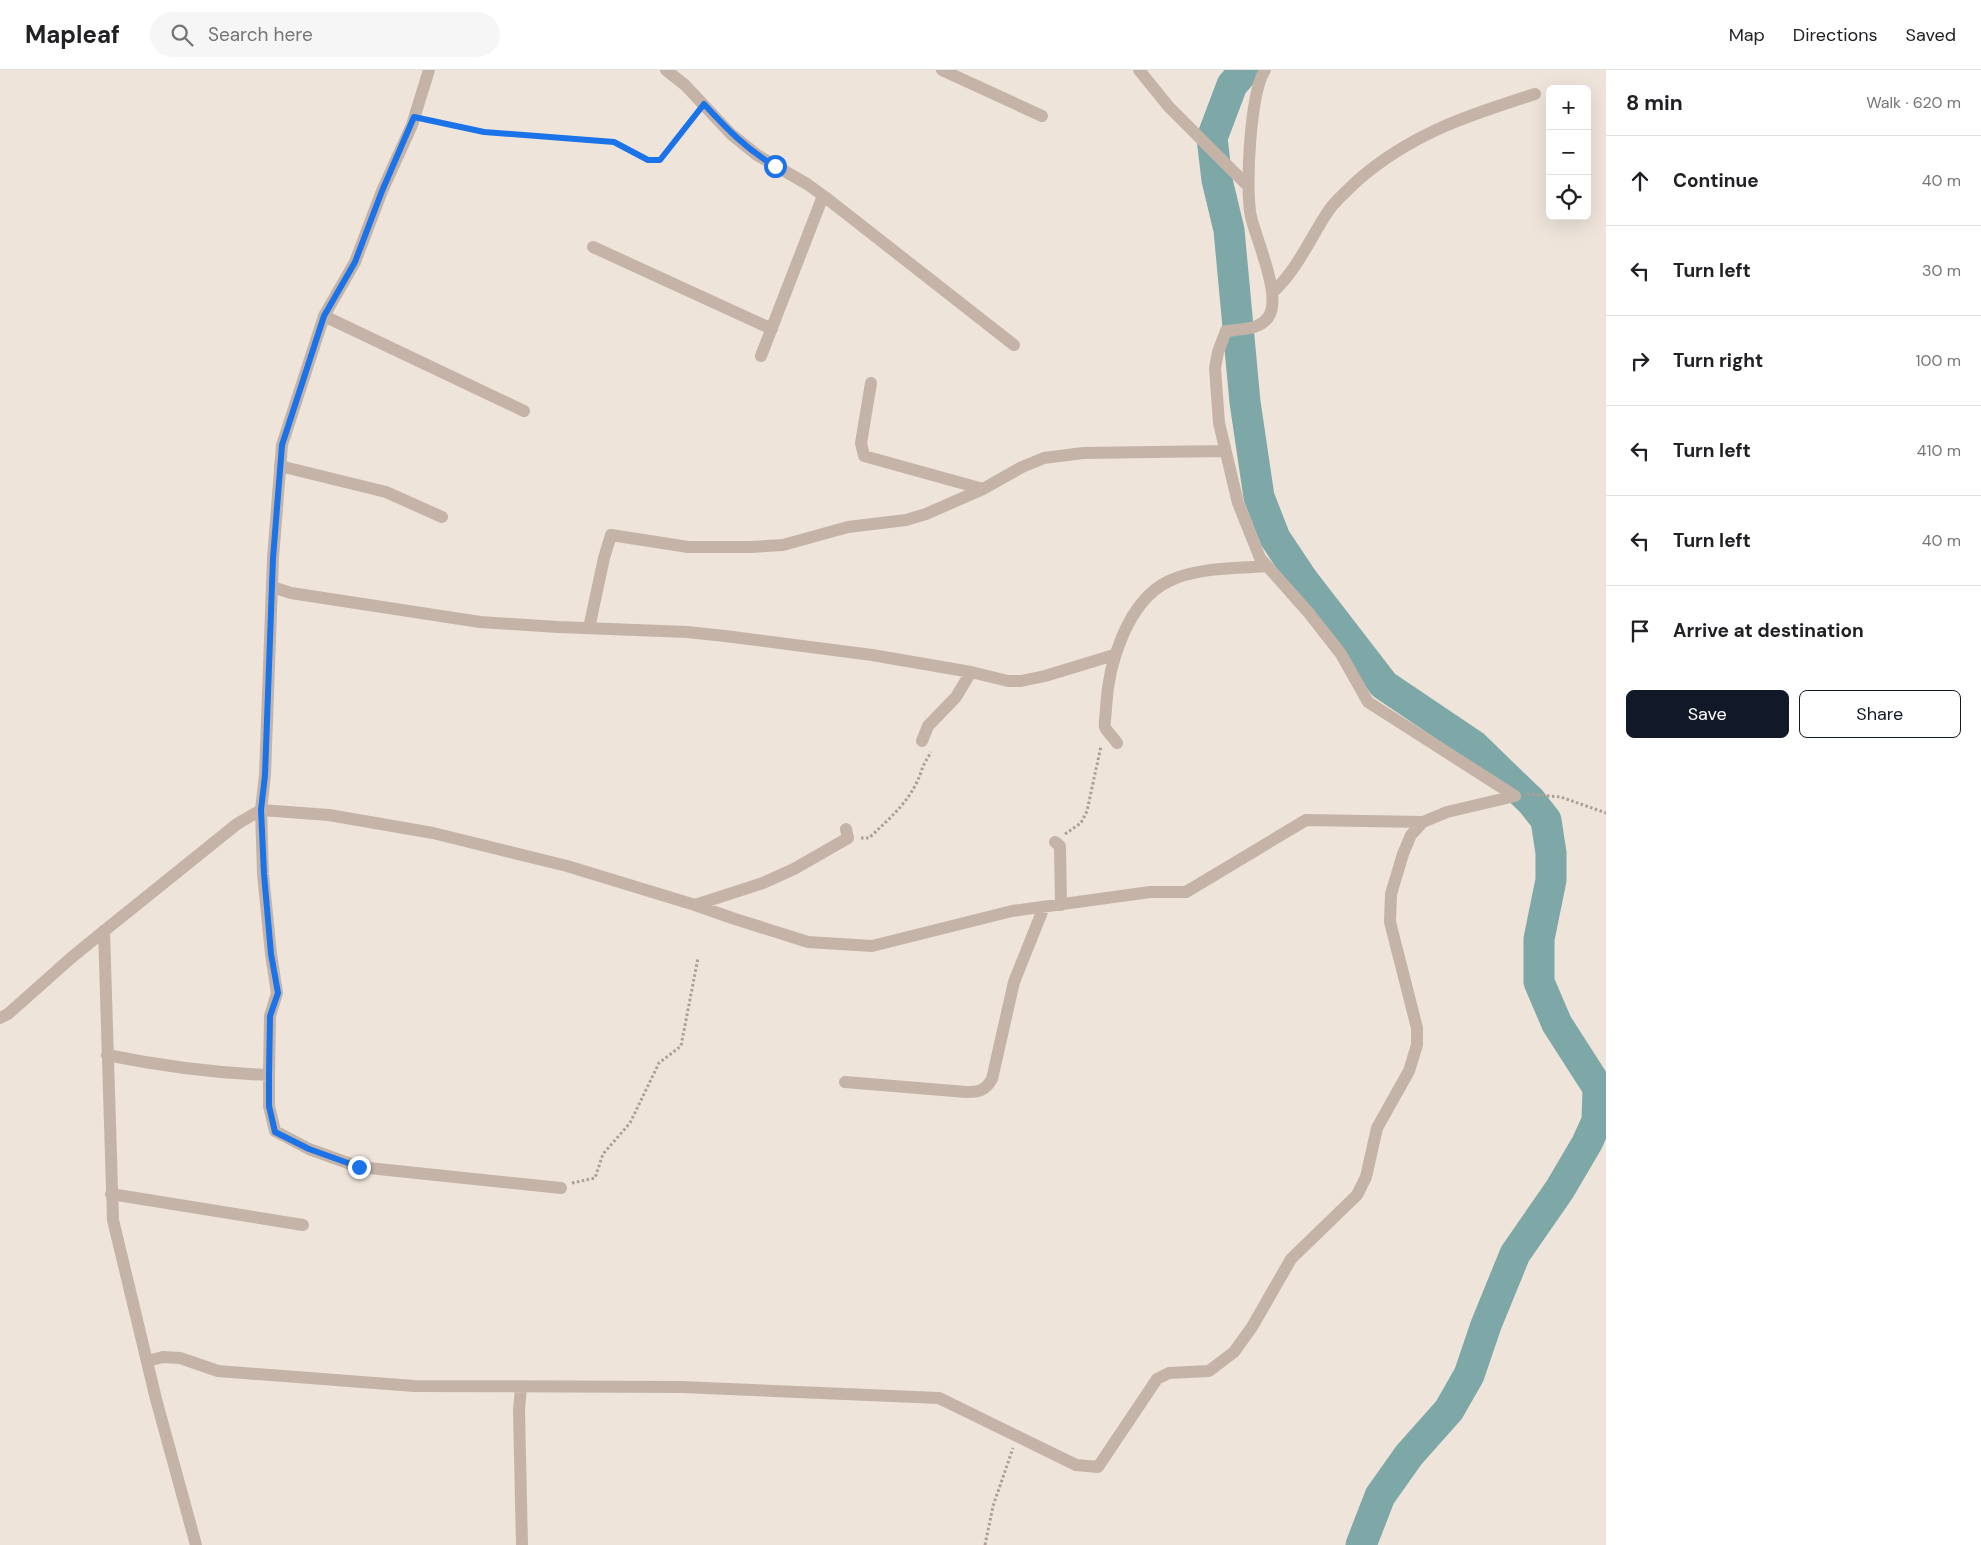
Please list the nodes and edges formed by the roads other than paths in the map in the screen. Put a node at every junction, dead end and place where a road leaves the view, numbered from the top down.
1 (429, 70) edge
2 (666, 70) edge
3 (942, 70) edge
4 (1138, 70) edge
5 (1265, 70) edge
6 (1535, 94) dead end
7 (1042, 116) dead end
8 (1248, 186) junction
9 (823, 196) junction
10 (593, 247) dead end
11 (1273, 292) junction
12 (324, 316) junction
13 (772, 329) junction
14 (1014, 345) dead end
15 (762, 356) dead end
16 (871, 383) dead end
17 (524, 411) dead end
18 (1225, 451) junction
19 (280, 466) junction
20 (983, 489) junction
21 (442, 517) dead end
22 (1266, 566) junction
23 (272, 587) junction
24 (589, 628) junction
25 (1114, 655) junction
26 (971, 672) junction
27 (1117, 742) dead end
28 (927, 744) road end
29 (261, 810) junction
30 (1423, 822) junction
31 (847, 834) road end
32 (1057, 844) road end
33 (695, 904) junction
34 (1061, 905) junction
35 (1044, 907) junction
36 (104, 931) junction
37 (0, 1018) edge
38 (107, 1055) junction
39 (269, 1075) junction
40 (845, 1082) dead end
41 (561, 1188) road end
42 (111, 1194) junction
43 (304, 1225) dead end
44 (147, 1361) junction
45 (521, 1387) junction
46 (196, 1545) edge
47 (522, 1545) edge

1 - 12 street
2 - 9 street
3 - 7 street
4 - 8 street
5 - 8 street
6 - 11 street
8 - 11 street
9 - 13 street
9 - 14 street
10 - 13 street
11 - 18 street
12 - 17 street
12 - 19 street
13 - 15 street
16 - 20 street
18 - 20 street
18 - 22 street
19 - 21 street
19 - 23 street
20 - 24 street
22 - 25 street
22 - 30 street
23 - 24 street
23 - 29 street
24 - 26 street
25 - 26 street
25 - 27 street
26 - 28 street
29 - 33 street
29 - 36 street
29 - 39 street
30 - 34 street
30 - 45 street
31 - 33 street
32 - 34 street
33 - 35 street
34 - 35 street
35 - 40 street
36 - 37 street
36 - 38 street
38 - 39 street
38 - 42 street
39 - 41 street
42 - 43 street
42 - 44 street
44 - 45 street
44 - 46 street
45 - 47 street

